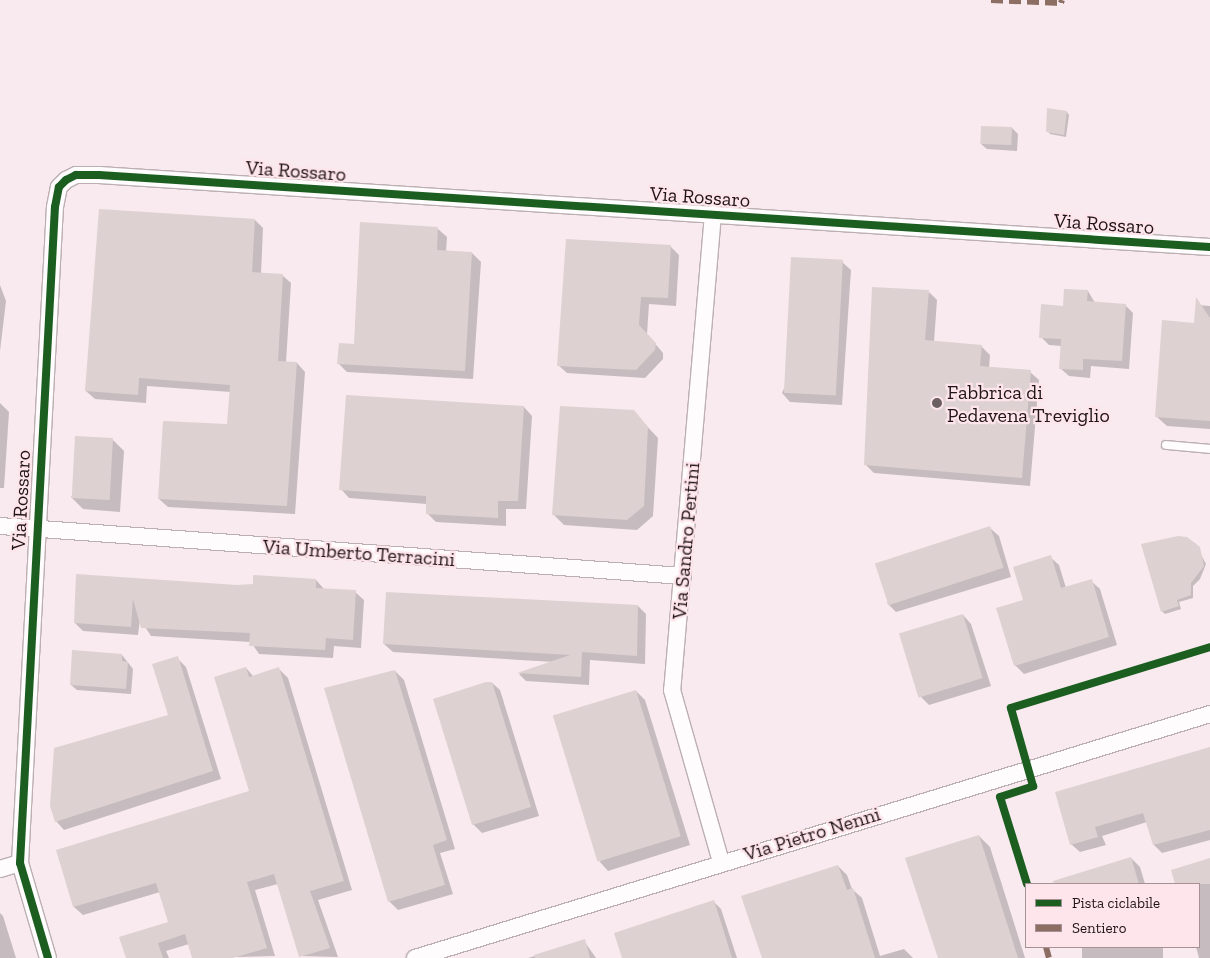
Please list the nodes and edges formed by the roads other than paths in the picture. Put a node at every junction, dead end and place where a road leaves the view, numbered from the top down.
1 (713, 214) junction
2 (1210, 247) edge
3 (1166, 445) dead end
4 (1210, 449) edge
5 (0, 526) edge
6 (36, 529) junction
7 (683, 576) junction
8 (1210, 714) edge
9 (721, 862) junction
10 (20, 863) junction
11 (0, 869) edge
12 (48, 958) edge
13 (415, 958) edge

1 - 2 street, Via Rossaro
1 - 6 street, Via Rossaro
1 - 7 street, Via Sandro Pertini
3 - 4 lane
5 - 6 street, Via Umberto Terracini
6 - 7 street, Via Umberto Terracini
6 - 10 street, Via Rossaro
7 - 9 street, Via Sandro Pertini
8 - 9 street, Via Pietro Nenni
9 - 13 street, Via Pietro Nenni
10 - 11 street
10 - 12 street, Via Rossaro

